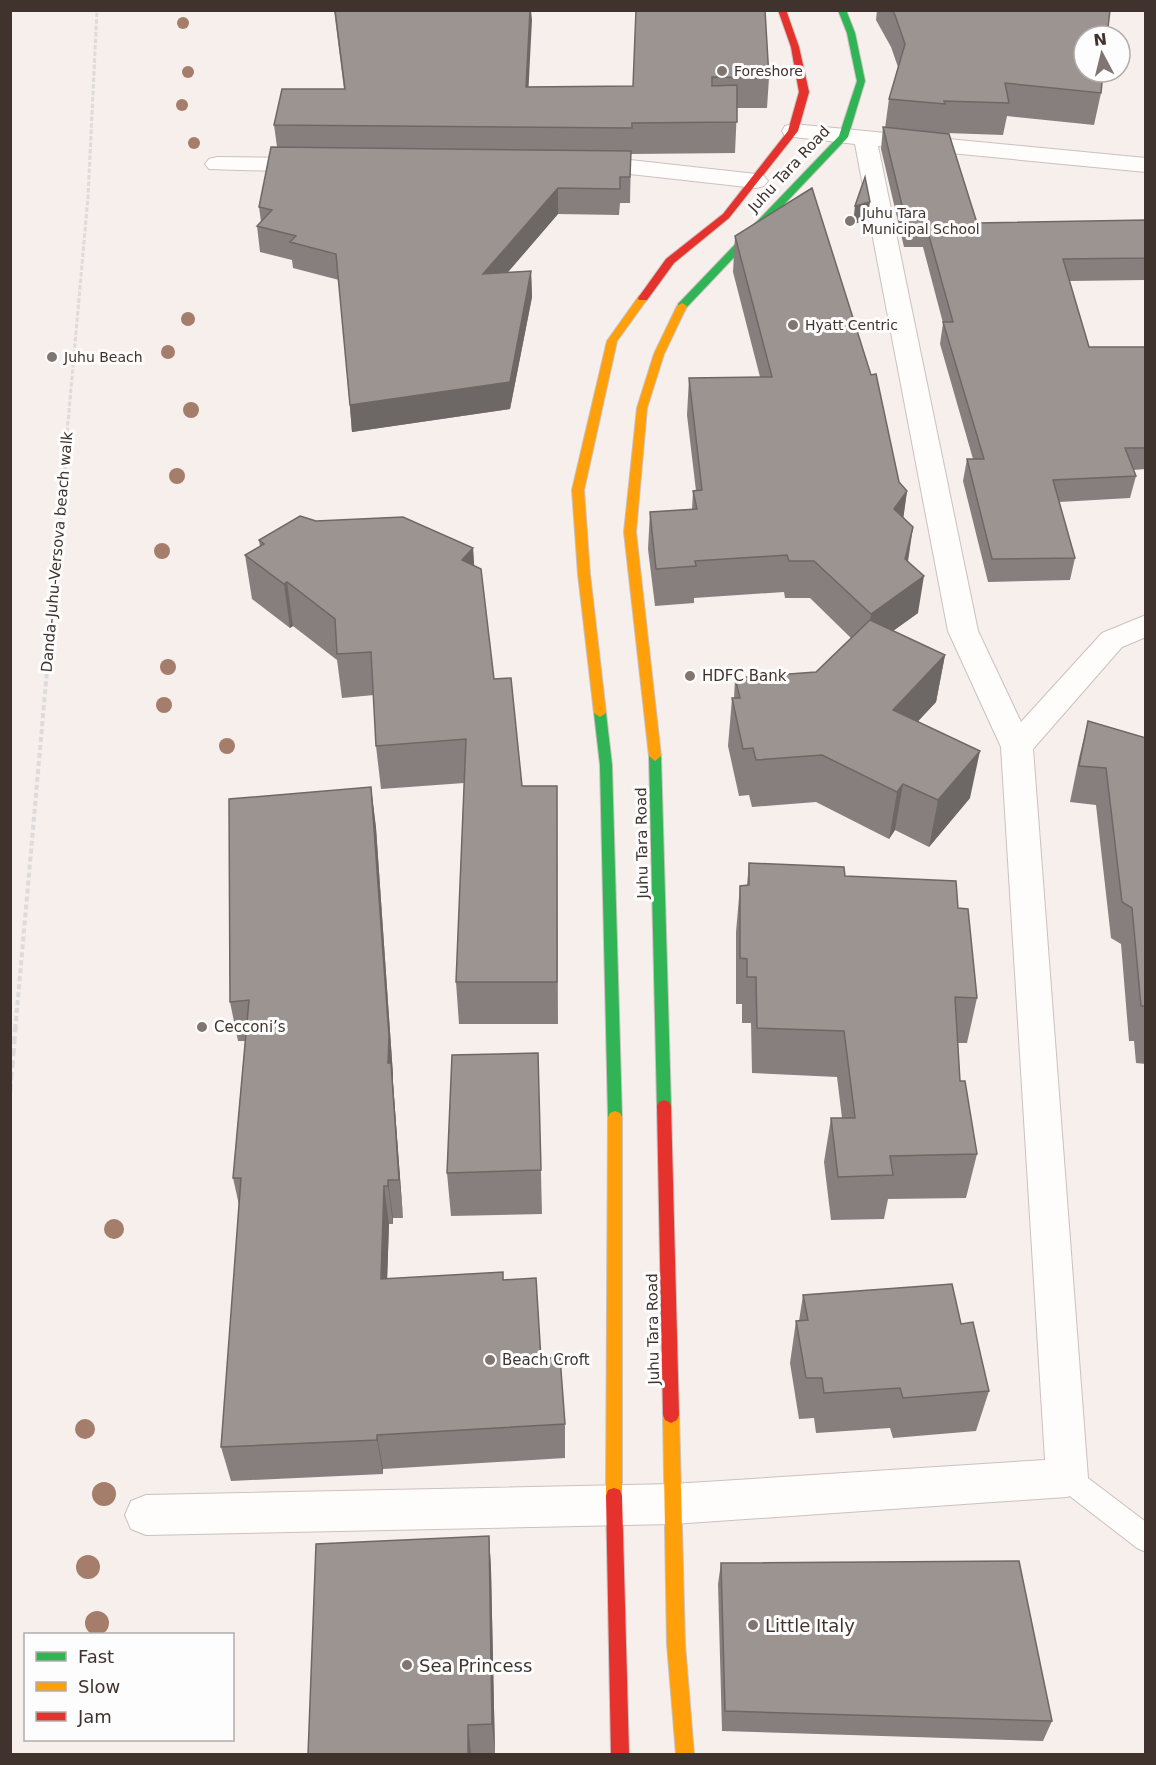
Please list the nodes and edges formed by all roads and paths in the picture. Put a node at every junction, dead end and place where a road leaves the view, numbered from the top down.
1 (96, 10) edge
2 (782, 10) edge
3 (842, 10) edge
4 (793, 131) junction
5 (854, 138) junction
6 (217, 164) dead end
7 (335, 165) edge
8 (1146, 165) edge
9 (560, 167) edge
10 (756, 182) junction
11 (1146, 625) edge
12 (1017, 747) junction
13 (10, 1092) edge
14 (1067, 1478) junction
15 (673, 1504) junction
16 (614, 1505) junction
17 (146, 1515) dead end
18 (1146, 1539) edge
19 (620, 1755) edge
20 (685, 1755) edge

1 - 13 path, Danda-Juhu-Versova beach walk
2 - 4 main road, Juhu Tara Road
3 - 5 main road, Juhu Tara Road
4 - 5 street
4 - 10 main road, Juhu Tara Road
5 - 8 street
5 - 12 street
5 - 15 main road, Juhu Tara Road
6 - 7 street
9 - 10 street
10 - 16 main road, Juhu Tara Road
11 - 12 street
12 - 14 street
14 - 15 street
14 - 18 lane
15 - 16 street
15 - 20 main road, Juhu Tara Road
16 - 17 street
16 - 19 main road, Juhu Tara Road

